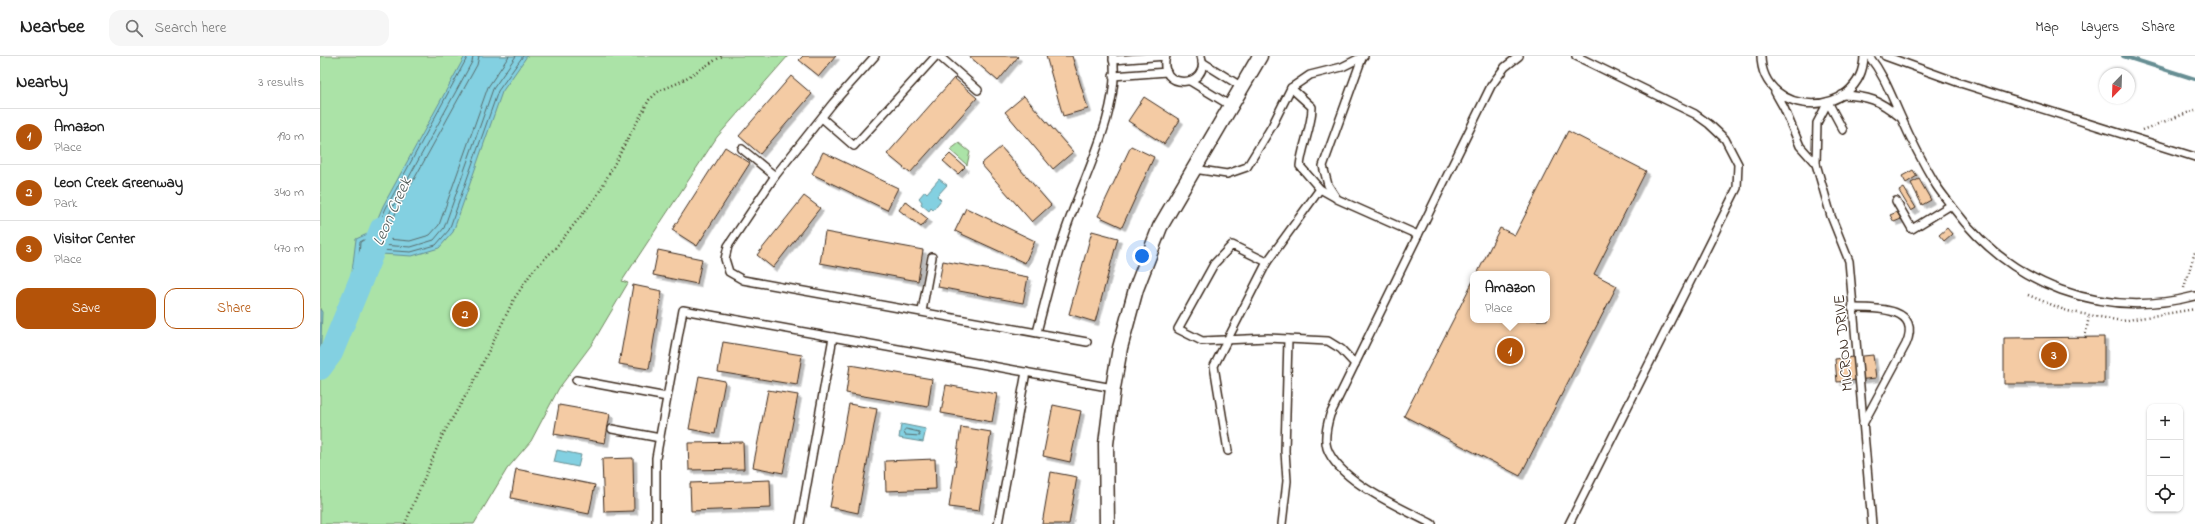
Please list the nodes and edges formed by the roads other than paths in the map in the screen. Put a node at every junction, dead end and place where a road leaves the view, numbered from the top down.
1 (875, 56) edge
2 (937, 56) edge
3 (1166, 56) edge
4 (1260, 56) edge
5 (1519, 56) edge
6 (1576, 56) edge
7 (1754, 56) edge
8 (1760, 56) edge
9 (1864, 56) edge
10 (1869, 56) edge
11 (1885, 56) edge
12 (1363, 57) edge
13 (1113, 58) edge
14 (1202, 59) edge
15 (1167, 72) junction
16 (1764, 72) junction
17 (1113, 76) junction
18 (1190, 81) junction
19 (1770, 84) junction
20 (1242, 87) junction
21 (1291, 88) junction
22 (978, 90) dead end
23 (1842, 95) junction
24 (1828, 102) junction
25 (1231, 106) junction
26 (1901, 117) junction
27 (822, 118) junction
28 (1842, 130) dead end
29 (742, 149) dead end
30 (2195, 157) edge
31 (1816, 164) junction
32 (1194, 169) junction
33 (776, 176) junction
34 (1320, 189) junction
35 (1337, 199) junction
36 (1896, 201) dead end
37 (1951, 205) junction
38 (1418, 236) junction
39 (932, 257) dead end
40 (1267, 262) junction
41 (2195, 296) edge
42 (1852, 308) junction
43 (922, 311) junction
44 (1037, 332) junction
45 (833, 337) junction
46 (1228, 339) junction
47 (1288, 339) junction
48 (1087, 342) dead end
49 (1355, 364) junction
50 (1026, 372) junction
51 (576, 380) dead end
52 (1113, 388) junction
53 (667, 397) junction
54 (1863, 424) junction
55 (612, 429) dead end
56 (660, 438) junction
57 (1228, 451) dead end
58 (656, 524) edge
59 (800, 524) edge
60 (998, 524) edge
61 (1107, 524) edge
62 (1282, 524) edge
63 (1432, 524) edge
64 (1569, 524) edge
65 (1872, 524) edge

1 - 27 lane
2 - 22 lane
2 - 27 lane
3 - 13 lane
3 - 15 lane
4 - 20 street
5 - 38 lane
6 - 64 lane
7 - 16 lane
8 - 16 lane
9 - 23 lane
10 - 26 lane
11 - 30 lane
12 - 21 lane
12 - 35 lane
13 - 17 lane
14 - 18 lane
14 - 20 lane
15 - 17 lane
15 - 18 lane
16 - 19 lane, MICRON DRIVE
17 - 44 lane
18 - 25 lane
19 - 24 lane
19 - 31 lane, MICRON DRIVE
20 - 25 street
21 - 32 lane
21 - 34 lane
23 - 24 lane
23 - 26 lane
24 - 28 lane
24 - 31 lane, MICRON DRIVE
25 - 32 street
26 - 37 lane
27 - 33 lane
29 - 33 lane
31 - 42 lane, MICRON DRIVE
32 - 52 street
33 - 43 lane
34 - 35 lane
34 - 40 lane
35 - 38 lane
36 - 37 lane
37 - 41 lane
38 - 49 lane
39 - 43 lane
40 - 46 lane
40 - 46 lane
42 - 54 lane, MICRON DRIVE
42 - 54 lane
43 - 44 lane
44 - 48 lane
45 - 50 lane
45 - 53 lane
45 - 59 lane
46 - 47 lane
46 - 57 lane
47 - 49 lane
47 - 62 lane
49 - 63 lane
50 - 52 lane
50 - 60 lane
51 - 53 lane
52 - 61 street
53 - 56 lane
54 - 65 lane, MICRON DRIVE
55 - 56 lane
56 - 58 lane

